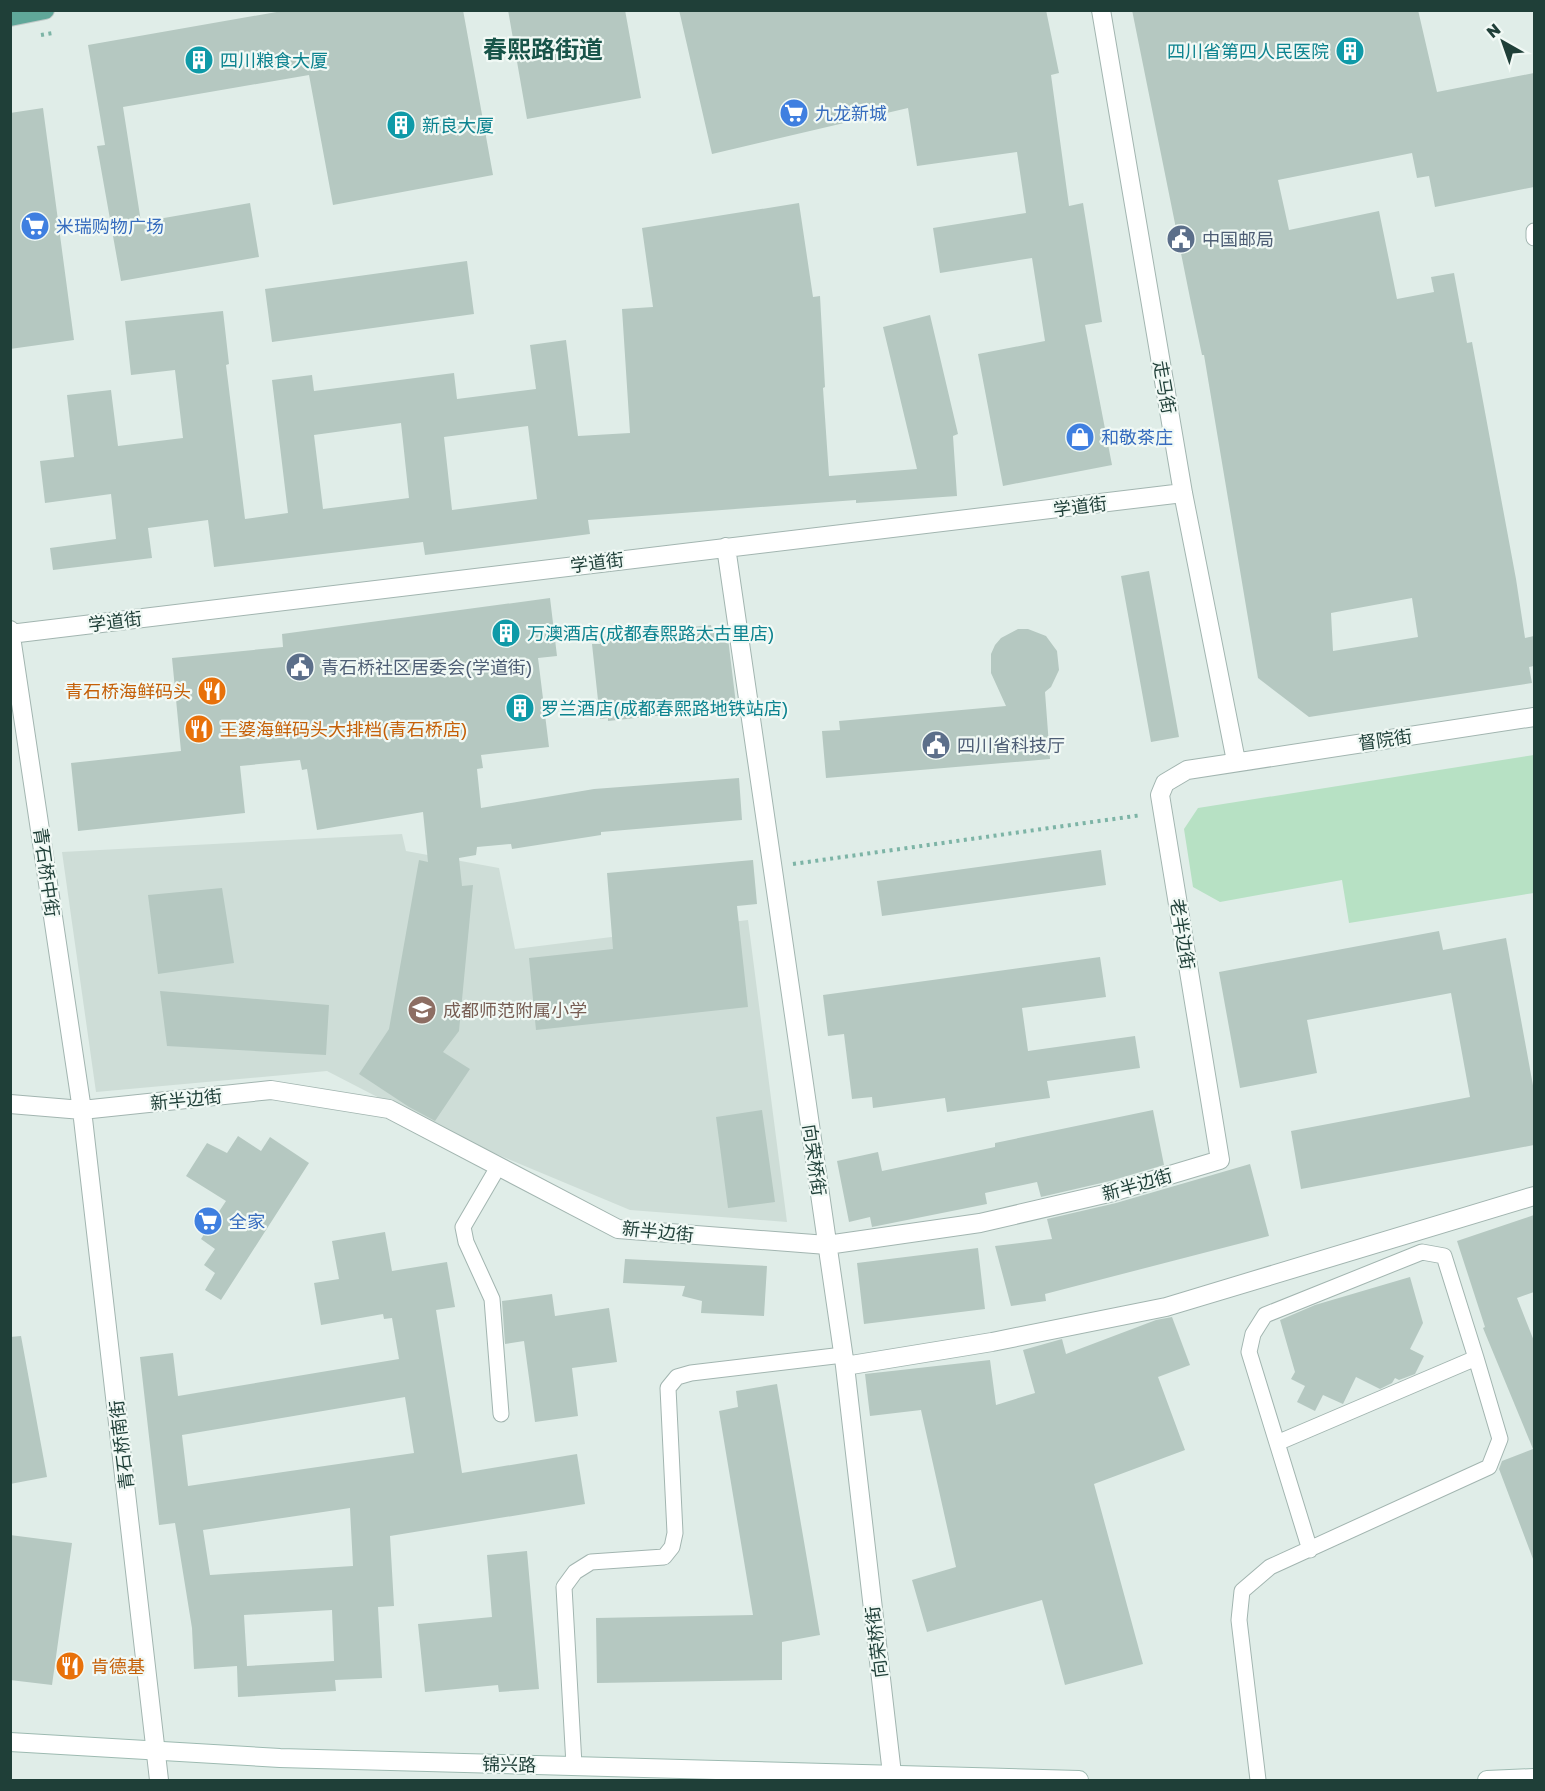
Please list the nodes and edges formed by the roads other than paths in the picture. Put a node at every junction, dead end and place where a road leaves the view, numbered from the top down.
1 (45, 10) edge
2 (1101, 10) edge
3 (10, 17) edge
4 (1534, 231) edge
5 (1534, 238) edge
6 (1183, 494) junction
7 (726, 547) junction
8 (11, 632) edge
9 (1534, 717) edge
10 (1236, 761) junction
11 (10, 1104) edge
12 (82, 1110) junction
13 (1220, 1160) joint
14 (498, 1167) junction
15 (1534, 1196) edge
16 (827, 1245) junction
17 (1476, 1358) junction
18 (844, 1361) junction
19 (501, 1414) dead end
20 (1277, 1443) junction
21 (1310, 1550) junction
22 (10, 1742) edge
23 (156, 1751) junction
24 (574, 1765) junction
25 (892, 1774) junction
26 (1534, 1778) edge
27 (159, 1780) edge
28 (1079, 1780) edge
29 (1258, 1780) edge
30 (1487, 1780) edge

1 - 3 main road
2 - 6 street, 走马街
4 - 5 lane
6 - 7 street, 学道街
6 - 10 street, 走马街
7 - 8 street, 学道街
7 - 16 street, 向荣桥街
8 - 12 street, 青石桥中街
9 - 10 street, 督院街
10 - 13 street, 老半边街
11 - 12 street, 新半边街
12 - 14 street, 新半边街
12 - 23 street, 青石桥南街
13 - 16 street, 新半边街
14 - 16 street, 新半边街
14 - 19 lane
15 - 18 street
16 - 18 street, 向荣桥街
17 - 20 lane
17 - 20 lane
17 - 21 lane
18 - 24 lane
18 - 25 street, 向荣桥街
20 - 21 lane
21 - 29 lane
22 - 23 street, 锦兴路
23 - 24 street, 锦兴路
23 - 27 street, 青石桥南街
24 - 25 street, 锦兴路
25 - 28 street, 锦兴路
26 - 30 street

